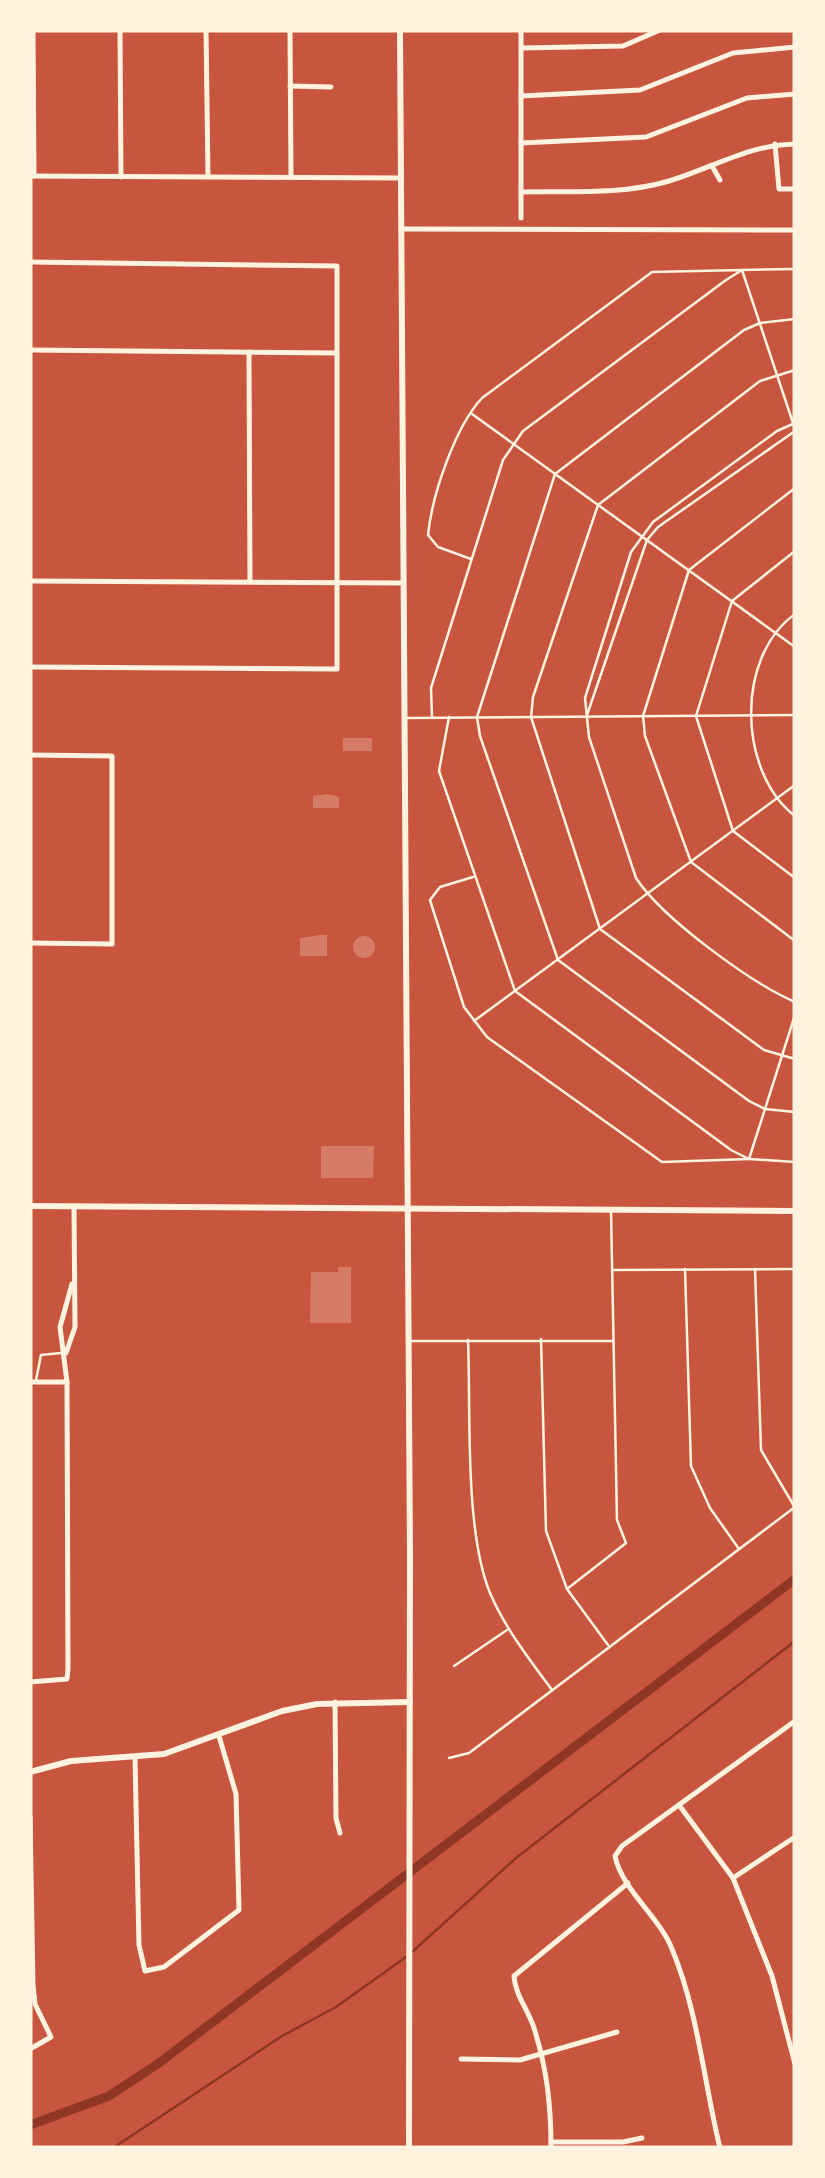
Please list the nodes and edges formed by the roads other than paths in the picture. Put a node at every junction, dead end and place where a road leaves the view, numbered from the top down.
1 (33, 30) edge
2 (120, 30) edge
3 (206, 30) edge
4 (290, 30) edge
5 (400, 30) edge
6 (521, 30) edge
7 (660, 30) edge
8 (795, 47) edge
9 (521, 48) junction
10 (290, 86) junction
11 (331, 87) dead end
12 (795, 94) edge
13 (521, 96) junction
14 (521, 143) junction
15 (775, 144) junction
16 (795, 144) edge
17 (712, 166) junction
18 (32, 176) edge
19 (120, 177) junction
20 (208, 177) junction
21 (291, 178) junction
22 (401, 178) junction
23 (720, 180) dead end
24 (795, 190) edge
25 (521, 192) junction
26 (521, 218) dead end
27 (401, 229) junction
28 (795, 230) edge
29 (30, 262) edge
30 (795, 269) edge
31 (742, 270) junction
32 (795, 319) edge
33 (760, 323) junction
34 (30, 350) edge
35 (249, 352) junction
36 (337, 353) junction
37 (795, 370) edge
38 (776, 373) junction
39 (469, 412) junction
40 (794, 423) edge
41 (795, 430) edge
42 (512, 444) junction
43 (555, 474) junction
44 (795, 488) edge
45 (598, 505) junction
46 (641, 536) junction
47 (647, 540) junction
48 (795, 551) edge
49 (472, 559) junction
50 (688, 570) junction
51 (30, 581) edge
52 (250, 582) junction
53 (336, 583) junction
54 (402, 583) junction
55 (732, 602) junction
56 (795, 614) edge
57 (775, 633) junction
58 (795, 647) edge
59 (30, 667) edge
60 (795, 715) edge
61 (587, 716) junction
62 (643, 716) junction
63 (696, 716) junction
64 (750, 716) junction
65 (449, 717) junction
66 (478, 717) junction
67 (531, 717) junction
68 (404, 718) junction
69 (432, 718) junction
70 (30, 755) edge
71 (795, 786) edge
72 (776, 799) junction
73 (795, 816) edge
74 (733, 831) junction
75 (690, 862) junction
76 (473, 877) junction
77 (795, 878) edge
78 (647, 894) junction
79 (600, 928) junction
80 (795, 941) edge
81 (30, 944) edge
82 (558, 960) junction
83 (515, 991) junction
84 (795, 1002) edge
85 (795, 1015) edge
86 (473, 1022) junction
87 (782, 1057) junction
88 (795, 1059) edge
89 (765, 1109) junction
90 (795, 1112) edge
91 (749, 1159) junction
92 (795, 1162) edge
93 (30, 1206) edge
94 (74, 1206) junction
95 (407, 1210) junction
96 (610, 1210) junction
97 (795, 1211) edge
98 (685, 1269) junction
99 (755, 1269) junction
100 (795, 1269) edge
101 (611, 1270) junction
102 (72, 1284) junction
103 (468, 1340) junction
104 (541, 1340) junction
105 (408, 1341) junction
106 (612, 1341) junction
107 (66, 1353) junction
108 (33, 1382) edge
109 (67, 1382) junction
110 (795, 1507) edge
111 (739, 1550) junction
112 (567, 1589) junction
113 (508, 1629) junction
114 (610, 1648) junction
115 (454, 1666) dead end
116 (30, 1682) edge
117 (553, 1691) junction
118 (335, 1702) junction
119 (410, 1702) junction
120 (795, 1721) edge
121 (219, 1736) junction
122 (135, 1758) junction
123 (449, 1758) dead end
124 (30, 1772) edge
125 (678, 1805) junction
126 (30, 1816) edge
127 (340, 1833) dead end
128 (795, 1837) edge
129 (733, 1878) junction
130 (628, 1882) junction
131 (795, 2022) edge
132 (786, 2025) junction
133 (617, 2032) dead end
134 (30, 2049) edge
135 (542, 2054) junction
136 (461, 2060) dead end
137 (795, 2064) edge
138 (642, 2138) dead end
139 (551, 2145) edge
140 (410, 2147) edge
141 (720, 2148) edge

1 - 18 street
2 - 19 street
3 - 20 street
4 - 10 street
5 - 22 main road
6 - 9 street
7 - 9 street
8 - 13 street
9 - 13 street
10 - 11 street
10 - 21 street
12 - 14 street
13 - 14 street
14 - 25 street
15 - 16 street
15 - 17 street
15 - 24 street
17 - 23 street
17 - 25 street
18 - 19 street
19 - 20 street
20 - 21 street
21 - 22 street
22 - 27 main road
25 - 26 street
27 - 28 street
27 - 54 main road
29 - 36 street
30 - 31 lane
31 - 33 lane
31 - 39 lane
31 - 42 lane
32 - 33 lane
33 - 38 lane
33 - 43 lane
34 - 35 street
35 - 36 street
35 - 52 street
36 - 53 street
37 - 38 lane
38 - 40 lane
38 - 45 lane
39 - 42 lane
39 - 49 lane
40 - 41 lane
40 - 46 lane
41 - 47 lane
42 - 43 lane
42 - 49 lane
43 - 45 lane
43 - 66 lane
44 - 50 lane
45 - 46 lane
45 - 67 lane
46 - 47 lane
46 - 61 lane
47 - 50 lane
47 - 61 lane
48 - 55 lane
49 - 69 lane
50 - 55 lane
50 - 62 lane
51 - 52 street
52 - 53 street
53 - 54 street
53 - 59 street
54 - 68 main road
55 - 57 lane
55 - 63 lane
56 - 57 lane
57 - 58 lane
57 - 64 lane
60 - 64 lane
61 - 62 lane
61 - 67 lane
61 - 78 lane
62 - 63 lane
62 - 75 lane
63 - 64 lane
63 - 74 lane
64 - 72 lane
65 - 66 lane
65 - 69 lane
65 - 76 lane
66 - 67 lane
66 - 82 lane
67 - 79 lane
68 - 69 lane
68 - 95 main road
70 - 81 street
71 - 72 lane
72 - 73 lane
72 - 74 lane
74 - 75 lane
74 - 77 lane
75 - 78 lane
75 - 80 lane
76 - 83 lane
76 - 86 lane
78 - 79 lane
78 - 84 lane
79 - 82 lane
79 - 87 lane
82 - 83 lane
82 - 89 lane
83 - 86 lane
83 - 91 lane
85 - 87 lane
86 - 91 lane
87 - 88 lane
87 - 89 lane
89 - 90 lane
89 - 91 lane
91 - 92 lane
93 - 94 main road
94 - 95 main road
94 - 102 street
95 - 96 main road
95 - 105 main road
96 - 97 main road
96 - 101 lane
98 - 99 lane
98 - 101 lane
98 - 111 lane
99 - 100 lane
99 - 110 lane
101 - 106 lane
102 - 107 street
102 - 107 street
103 - 104 lane
103 - 105 lane
103 - 113 lane
104 - 106 lane
104 - 112 lane
105 - 119 main road
106 - 112 lane
107 - 108 lane
107 - 109 street
108 - 109 street
109 - 116 street
110 - 111 lane
111 - 114 lane
112 - 114 lane
113 - 115 lane
113 - 117 lane
114 - 117 lane
117 - 123 lane
118 - 119 main road
118 - 121 main road
118 - 127 street
119 - 140 main road
120 - 125 street
121 - 122 main road
121 - 122 street
122 - 124 main road
125 - 129 street
125 - 130 street
126 - 134 street
128 - 129 street
129 - 132 street
130 - 135 street
130 - 141 street
131 - 132 street
132 - 137 street
133 - 135 street
135 - 136 street
135 - 139 street
138 - 139 street

